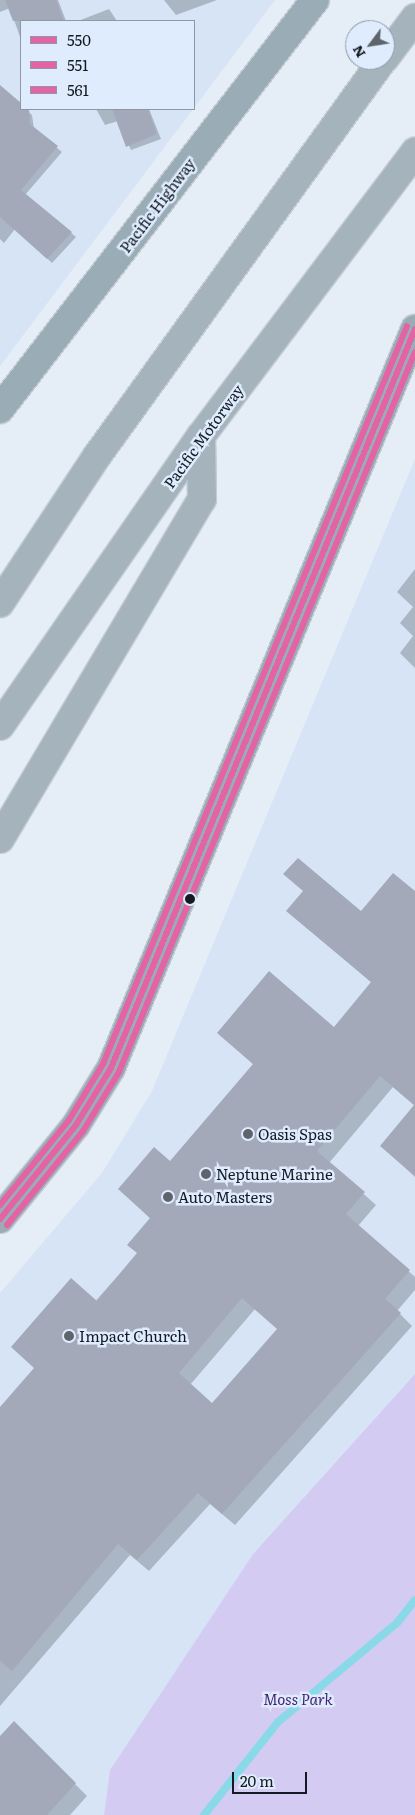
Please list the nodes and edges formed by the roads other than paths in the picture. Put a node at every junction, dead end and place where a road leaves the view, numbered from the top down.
1 (315, 0) edge
2 (415, 18) edge
3 (395, 44) edge
4 (376, 70) edge
5 (415, 152) edge
6 (415, 329) edge
7 (0, 410) edge
8 (201, 436) junction
9 (0, 603) edge
10 (0, 726) edge
11 (0, 839) edge
12 (0, 1219) edge

1 - 7 street, Pacific Highway
2 - 3 highway
4 - 9 highway
5 - 8 highway, Pacific Motorway
6 - 12 street
8 - 10 highway, Pacific Motorway
8 - 11 highway

